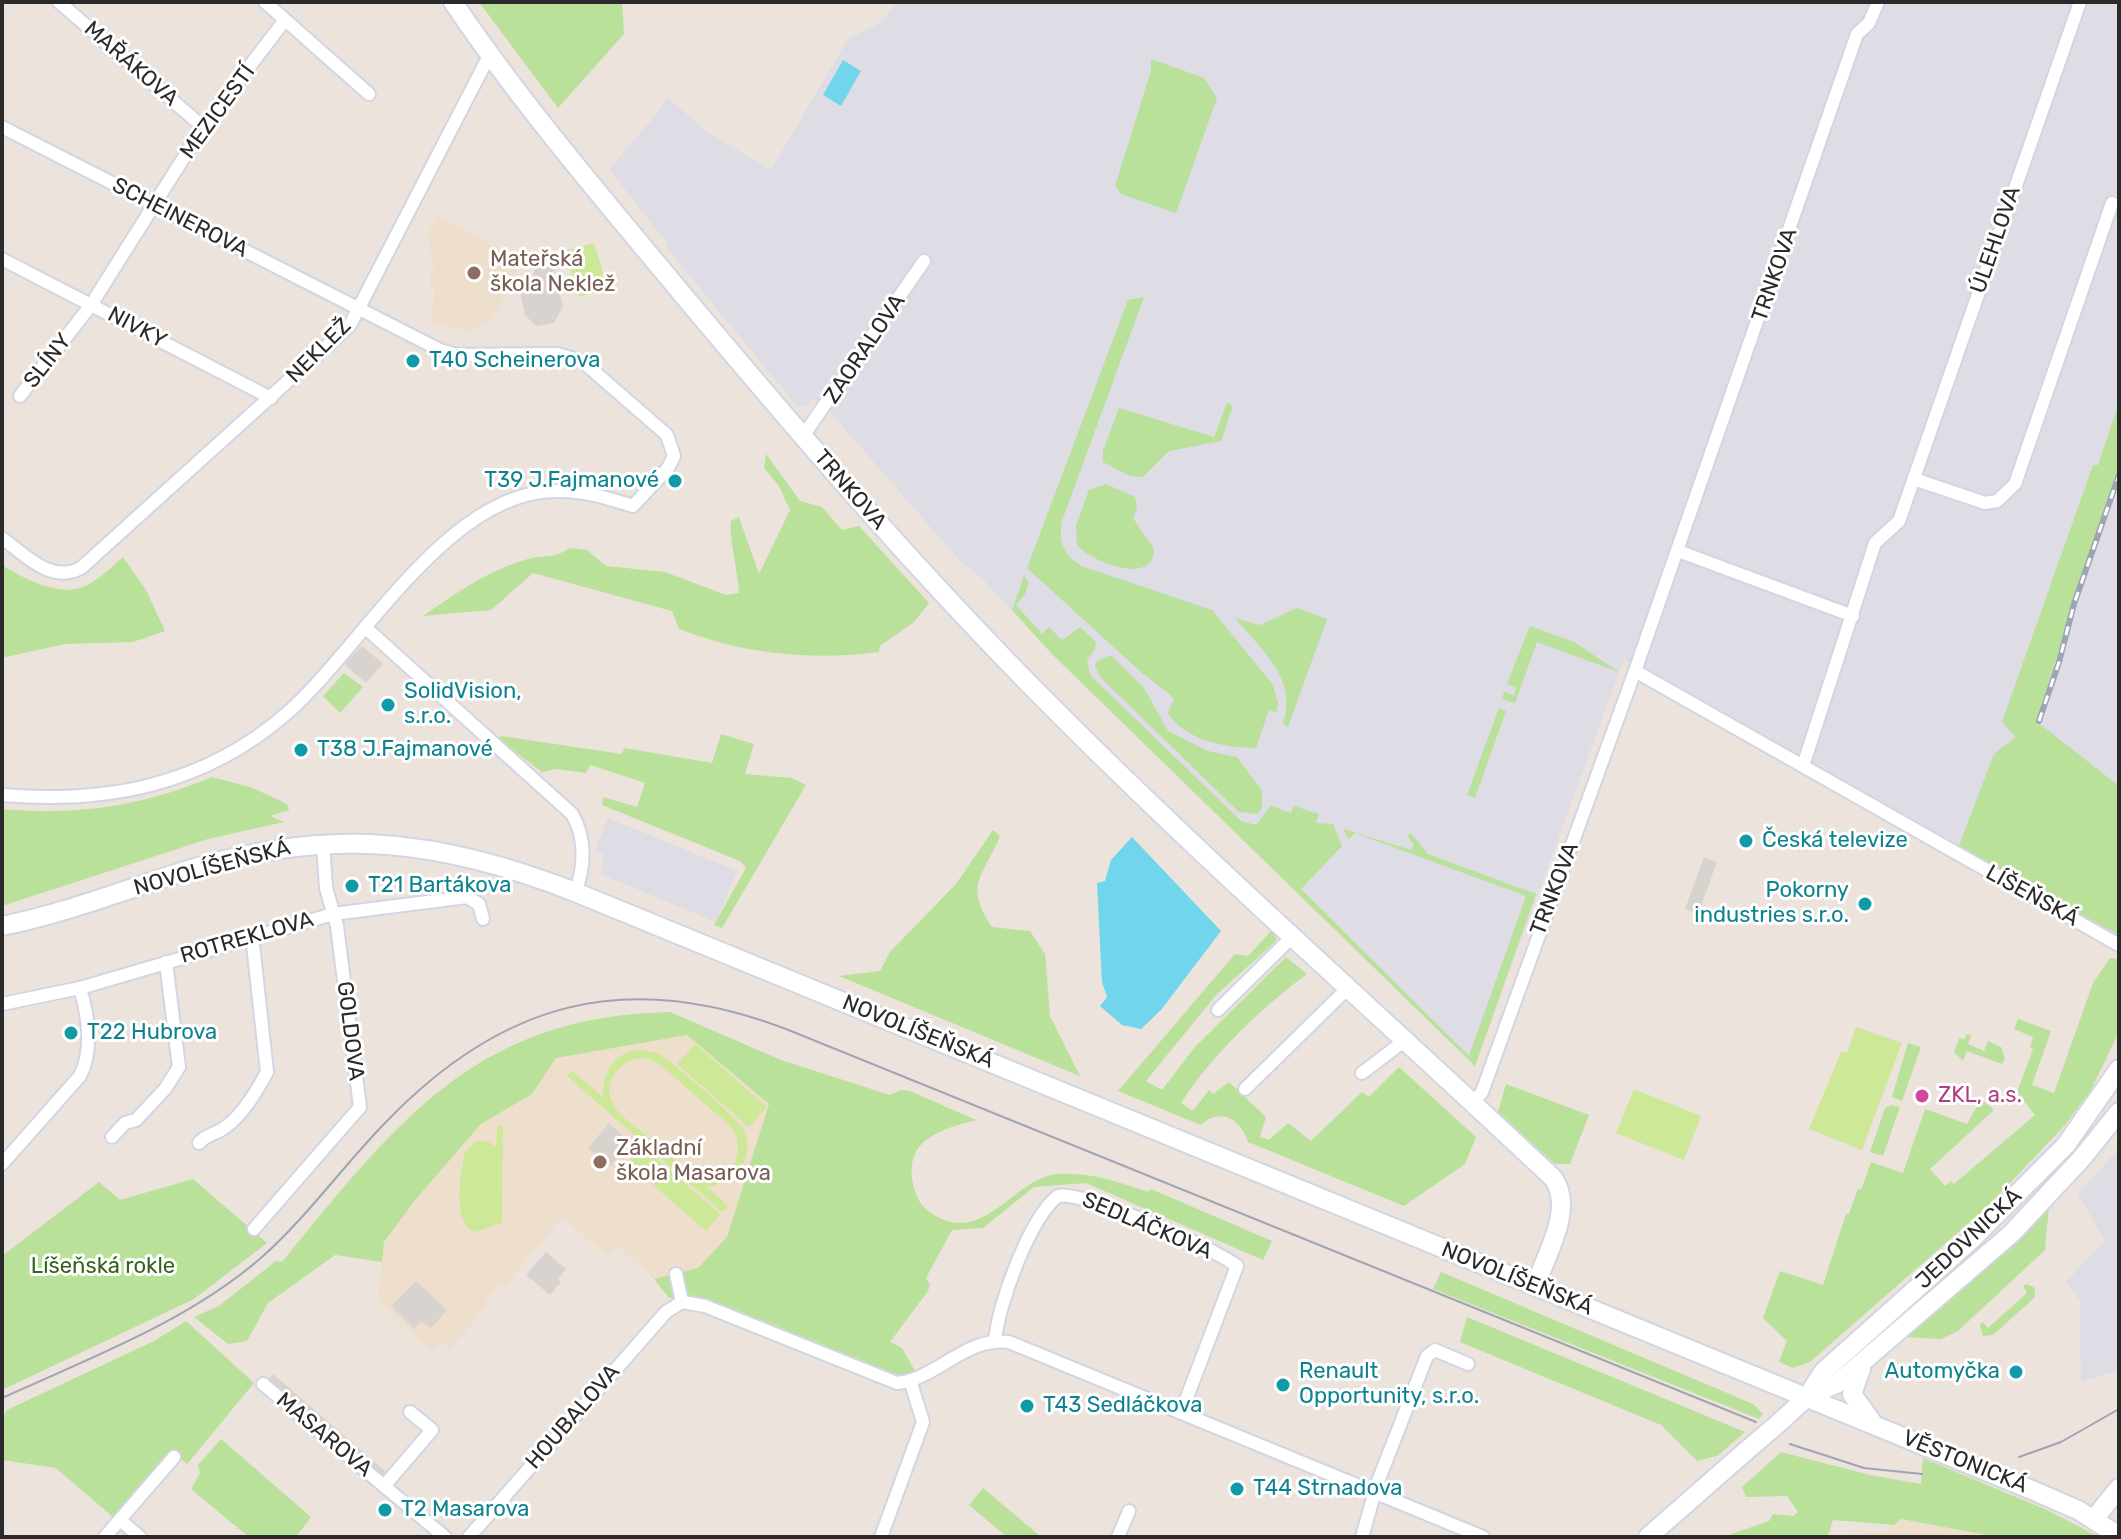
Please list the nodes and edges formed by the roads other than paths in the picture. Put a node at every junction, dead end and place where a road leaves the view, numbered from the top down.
1 (59, 2) edge
2 (265, 2) edge
3 (453, 2) edge
4 (1878, 2) edge
5 (2080, 2) edge
6 (285, 20) junction
7 (489, 56) junction
8 (369, 94) dead end
9 (2, 127) edge
10 (203, 127) junction
11 (2112, 203) dead end
12 (154, 206) junction
13 (2, 259) edge
14 (924, 261) dead end
15 (91, 305) junction
16 (358, 308) junction
17 (20, 396) dead end
18 (271, 398) junction
19 (803, 436) junction
20 (1914, 479) junction
21 (2, 538) edge
22 (1678, 551) junction
23 (1853, 616) junction
24 (367, 629) junction
25 (1635, 671) junction
26 (1803, 766) junction
27 (2, 795) edge
28 (323, 843) junction
29 (575, 892) junction
30 (333, 914) junction
31 (483, 919) dead end
32 (2, 926) edge
33 (252, 935) junction
34 (1290, 939) junction
35 (2119, 945) edge
36 (166, 962) junction
37 (80, 988) junction
38 (1347, 989) junction
39 (2, 1004) edge
40 (1218, 1010) dead end
41 (1404, 1041) junction
42 (2119, 1069) edge
43 (1362, 1073) dead end
44 (1245, 1089) dead end
45 (1472, 1105) junction
46 (2119, 1112) edge
47 (112, 1137) dead end
48 (199, 1143) dead end
49 (2, 1164) edge
50 (254, 1229) dead end
51 (676, 1274) dead end
52 (1535, 1286) junction
53 (682, 1302) junction
54 (995, 1342) junction
55 (1870, 1356) junction
56 (1468, 1364) dead end
57 (910, 1380) junction
58 (263, 1384) dead end
59 (1807, 1397) junction
60 (410, 1412) dead end
61 (1181, 1413) junction
62 (1874, 1425) junction
63 (174, 1457) dead end
64 (384, 1486) junction
65 (2119, 1488) edge
66 (1377, 1494) junction
67 (1129, 1511) dead end
68 (2094, 1519) junction
69 (120, 1520) junction
70 (2119, 1536) edge
71 (105, 1537) edge
72 (140, 1537) edge
73 (445, 1537) edge
74 (469, 1537) edge
75 (881, 1537) edge
76 (1118, 1537) edge
77 (1362, 1537) edge
78 (1483, 1537) edge
79 (1648, 1537) edge

1 - 10 street, MAŘÁKOVA
2 - 6 street
3 - 7 street, TRNKOVA
4 - 22 street, TRNKOVA
5 - 20 street, ÚLEHLOVA
6 - 8 street
6 - 10 street, MEZICESTÍ
7 - 16 street, NEKLEŽ
7 - 19 street, TRNKOVA
9 - 12 street, SCHEINEROVA
10 - 12 street, MEZICESTÍ
11 - 20 street
12 - 15 street, SLÍNY
12 - 16 street, SCHEINEROVA
13 - 15 street, NIVKY
14 - 19 street, ZAORALOVA
15 - 17 street, SLÍNY
15 - 18 street, NIVKY
16 - 18 street, NEKLEŽ
16 - 24 street, SCHEINEROVA
18 - 21 street, NEKLEŽ
19 - 34 street, TRNKOVA
20 - 23 street, ÚLEHLOVA
22 - 23 street
22 - 25 street, TRNKOVA
23 - 26 street, ÚLEHLOVA
24 - 27 street
24 - 29 street
25 - 26 street
25 - 45 street, TRNKOVA
26 - 35 street, LÍŠEŇSKÁ
28 - 29 street, NOVOLÍŠEŇSKÁ
28 - 30 street, GOLDOVA
28 - 32 street, NOVOLÍŠEŇSKÁ
29 - 52 street, NOVOLÍŠEŇSKÁ
30 - 31 street, ROTREKLOVA
30 - 33 street, ROTREKLOVA
30 - 50 street, GOLDOVA
33 - 36 street, ROTREKLOVA
33 - 48 street
34 - 38 street, TRNKOVA
34 - 40 street
36 - 37 street, ROTREKLOVA
36 - 47 street
37 - 39 street, ROTREKLOVA
37 - 49 street
38 - 41 street, TRNKOVA
38 - 44 street
41 - 43 street
41 - 45 street, TRNKOVA
42 - 59 street, JEDOVNICKÁ
45 - 52 street, TRNKOVA
46 - 55 street, JEDOVNICKÁ
51 - 53 street
52 - 59 street, NOVOLÍŠEŇSKÁ
53 - 57 street
53 - 74 street, HOUBALOVA
54 - 57 street
54 - 61 street
54 - 61 street, SEDLÁČKOVA
55 - 59 street, JEDOVNICKÁ
55 - 62 street
56 - 66 street
57 - 75 street
58 - 64 street, MASAROVA
59 - 62 street, VĚSTONICKÁ
59 - 79 street, JEDOVNICKÁ, bridge
60 - 64 street, MASAROVA
61 - 66 street
62 - 68 street, VĚSTONICKÁ
63 - 69 street
64 - 73 street, MASAROVA
65 - 68 street
66 - 77 street
66 - 78 street
67 - 76 street
68 - 70 street, VĚSTONICKÁ
69 - 71 street
69 - 72 street

